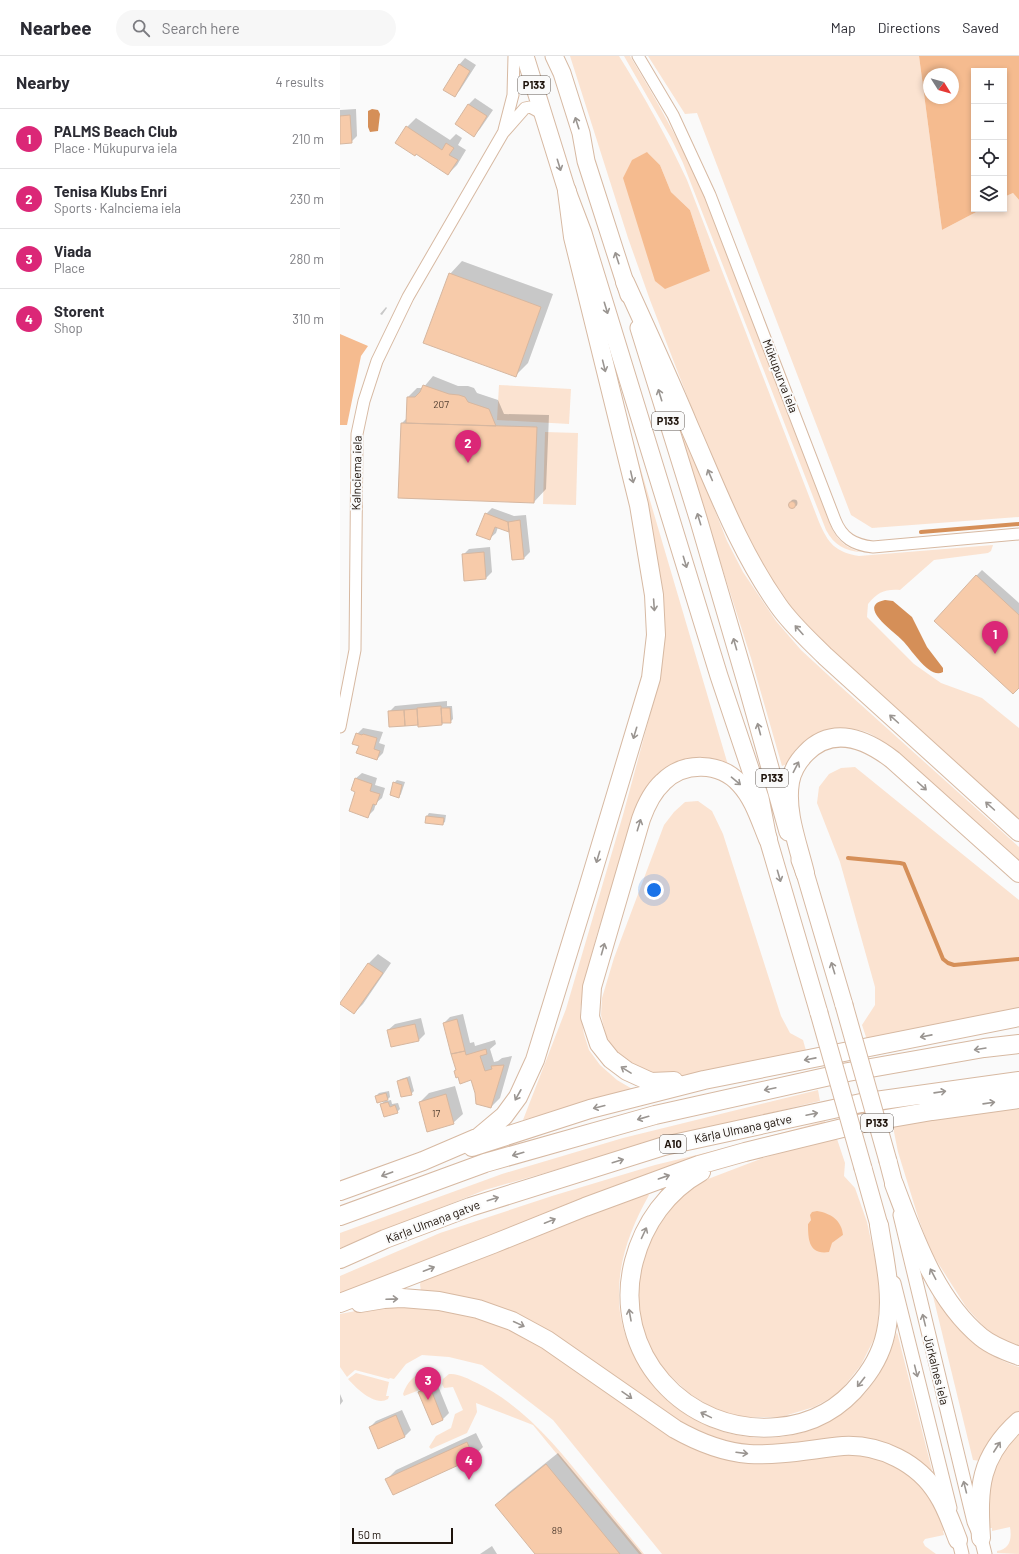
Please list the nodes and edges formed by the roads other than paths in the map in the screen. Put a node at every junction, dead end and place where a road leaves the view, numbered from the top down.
1 (514, 56) edge
2 (525, 56) edge
3 (554, 56) edge
4 (562, 56) edge
5 (638, 56) edge
6 (562, 73) junction
7 (543, 114) junction
8 (503, 133) junction
9 (567, 191) junction
10 (625, 282) junction
11 (1019, 534) edge
12 (340, 727) edge
13 (1019, 832) edge
14 (768, 839) junction
15 (805, 872) junction
16 (1019, 873) edge
17 (1019, 1017) edge
18 (1019, 1044) edge
19 (704, 1080) junction
20 (1019, 1081) edge
21 (1019, 1099) edge
22 (745, 1152) junction
23 (423, 1161) junction
24 (894, 1184) junction
25 (340, 1191) edge
26 (340, 1216) edge
27 (879, 1224) junction
28 (340, 1260) edge
29 (340, 1303) edge
30 (340, 1307) edge
31 (1019, 1356) edge
32 (1019, 1421) edge
33 (983, 1546) edge
34 (960, 1547) edge

1 - 8 street, Kalnciema iela
2 - 7 main road, P133
3 - 6 main road, P133
4 - 6 street
5 - 11 street, Mūkupurva iela
10 -> 6 main road, P133
7 - 8 street, Kalnciema iela
7 -> 9 main road, P133
8 - 12 street, Kalnciema iela
9 -> 14 main road, P133
9 -> 23 highway
13 -> 10 highway
15 -> 10 main road, P133
19 -> 14 highway
14 -> 27 main road, P133, bridge
15 -> 16 highway
24 -> 15 main road, P133, bridge
17 -> 19 highway
18 -> 26 highway
19 -> 23 highway
28 -> 20 highway, Kārļa Ulmaņa gatve / A10
22 -> 21 highway
27 -> 22 highway
29 -> 22 highway
23 -> 25 highway
31 -> 24 highway
33 -> 24 street, Jūrkalnes iela
27 -> 34 street, Jūrkalnes iela
30 -> 34 highway
33 -> 32 highway

